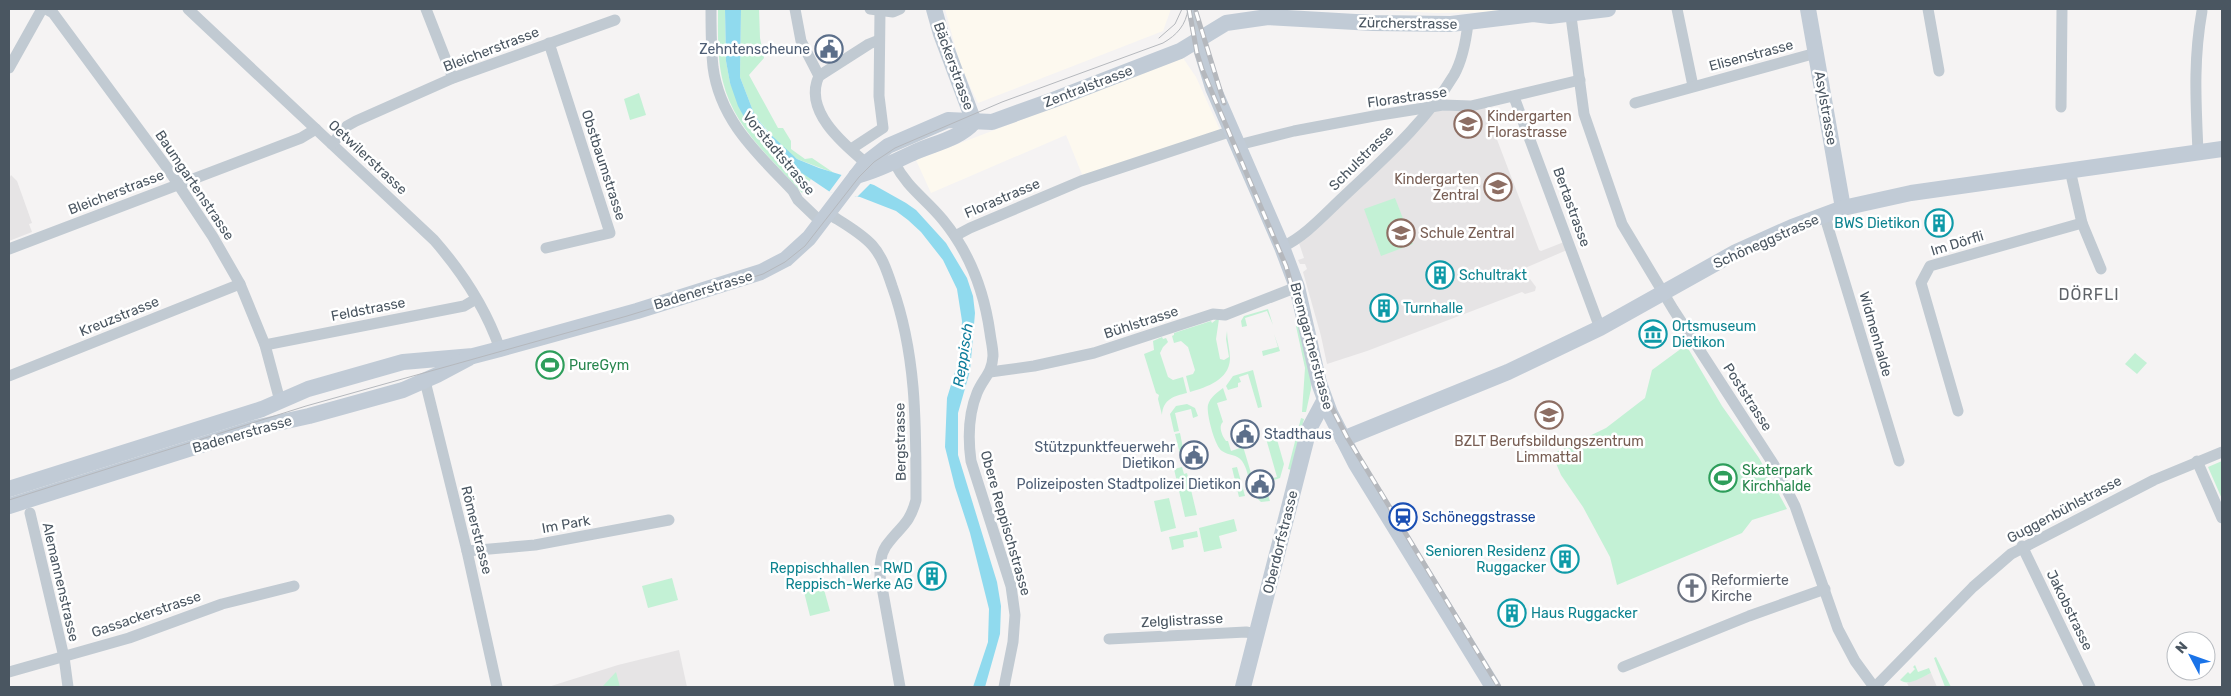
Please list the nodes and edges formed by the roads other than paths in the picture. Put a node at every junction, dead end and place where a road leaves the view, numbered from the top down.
1 (44, 9) edge
2 (188, 9) edge
3 (426, 9) edge
4 (711, 9) edge
5 (795, 9) edge
6 (900, 9) edge
7 (934, 9) edge
8 (1192, 9) edge
9 (1608, 9) edge
10 (1677, 9) edge
11 (1808, 9) edge
12 (1928, 9) edge
13 (2062, 9) edge
14 (875, 10) edge
15 (1538, 11) edge
16 (1570, 11) edge
17 (2202, 11) dead end
18 (1271, 13) edge
19 (615, 20) dead end
20 (1468, 23) junction
21 (1198, 39) junction
22 (879, 40) junction
23 (549, 43) junction
24 (1816, 53) junction
25 (9, 68) edge
26 (1939, 71) dead end
27 (820, 76) junction
28 (453, 78) junction
29 (1580, 80) junction
30 (1693, 86) junction
31 (1514, 97) junction
32 (1636, 103) dead end
33 (1432, 107) junction
34 (2060, 107) dead end
35 (974, 122) junction
36 (316, 129) junction
37 (1235, 138) junction
38 (332, 144) junction
39 (888, 146) junction
40 (2222, 148) edge
41 (851, 149) junction
42 (2198, 152) junction
43 (894, 162) junction
44 (861, 166) junction
45 (2070, 170) junction
46 (177, 185) junction
47 (1843, 208) junction
48 (1824, 214) junction
49 (825, 218) junction
50 (2082, 223) junction
51 (955, 236) junction
52 (1282, 247) junction
53 (546, 248) dead end
54 (9, 249) edge
55 (2101, 269) dead end
56 (240, 284) junction
57 (1297, 287) junction
58 (1663, 293) junction
59 (476, 299) junction
60 (1600, 328) junction
61 (265, 346) junction
62 (500, 349) junction
63 (473, 356) junction
64 (990, 372) junction
65 (9, 376) edge
66 (424, 381) junction
67 (280, 401) junction
68 (1324, 401) junction
69 (1958, 411) dead end
70 (294, 419) junction
71 (1343, 439) junction
72 (2222, 452) edge
73 (1899, 461) dead end
74 (2197, 461) junction
75 (9, 490) edge
76 (9, 506) edge
77 (30, 513) dead end
78 (2222, 518) edge
79 (669, 520) dead end
80 (2022, 546) junction
81 (467, 550) junction
82 (294, 586) dead end
83 (1825, 589) junction
84 (1256, 634) junction
85 (1109, 639) dead end
86 (64, 657) junction
87 (1623, 667) dead end
88 (9, 672) edge
89 (68, 687) edge
90 (497, 687) edge
91 (900, 687) edge
92 (1004, 687) edge
93 (1244, 687) edge
94 (1493, 687) edge
95 (1875, 687) edge
96 (2090, 687) edge

1 - 25 street
1 - 46 street, Baumgartenstrasse
2 - 36 street, Oetwilerstrasse
3 - 28 street
4 - 49 street, Vorstadtstrasse
5 - 27 street
6 - 14 street
7 - 35 main road, Bäckerstrasse
8 - 21 street
9 - 16 main road, Zürcherstrasse
10 - 30 street, Elisenstrasse
11 - 24 main road, Asylstrasse
12 - 26 street
13 - 34 street
14 - 22 street
15 - 16 main road, Zürcherstrasse
15 - 20 main road, Zürcherstrasse
16 - 29 street, Poststrasse
17 - 42 street
18 - 20 main road, Zürcherstrasse
18 - 21 main road, Zürcherstrasse
19 - 23 street, Bleicherstrasse
20 - 33 street, Schulstrasse
21 - 35 main road, Zentralstrasse
21 - 37 main road, Bremgartnerstrasse
22 - 27 street
22 - 41 street
23 - 28 street, Bleicherstrasse
23 - 53 street, Obstbaumstrasse
24 - 30 street, Elisenstrasse
24 - 47 main road, Asylstrasse
27 - 41 street
28 - 38 street, Bleicherstrasse
29 - 31 street, Florastrasse
29 - 58 street, Poststrasse
30 - 32 street, Elisenstrasse
31 - 33 street, Florastrasse
31 - 60 street, Bertastrasse
33 - 37 street, Florastrasse
33 - 52 street, Schulstrasse
35 - 39 main road, Zentralstrasse
35 - 43 main road
36 - 38 street, Oetwilerstrasse
36 - 46 street, Bleicherstrasse
37 - 51 street, Florastrasse
37 - 52 main road, Bremgartnerstrasse
38 - 59 street, Oetwilerstrasse
39 - 43 main road
39 - 44 main road, Zentralstrasse
40 - 42 main road, Schöneggstrasse
41 - 44 street
42 - 45 main road, Schöneggstrasse
43 - 44 main road
43 - 51 street, Obere Reppischstrasse
44 - 49 main road, Badenerstrasse
45 - 47 main road, Schöneggstrasse
45 - 50 street
46 - 54 street, Bleicherstrasse
46 - 56 street, Baumgartenstrasse
47 - 48 main road, Schöneggstrasse
48 - 58 main road, Schöneggstrasse
48 - 73 street, Widmenhalde
49 - 62 main road, Badenerstrasse
49 - 91 street, Bergstrasse
50 - 55 street
50 - 69 street, Im Dörfli
51 - 64 street, Obere Reppischstrasse
52 - 57 main road, Bremgartnerstrasse
56 - 61 street, Baumgartenstrasse
56 - 65 street, Kreuzstrasse
57 - 64 street, Bühlstrasse
57 - 68 main road, Bremgartnerstrasse
58 - 60 main road, Schöneggstrasse
58 - 83 street, Poststrasse
59 - 61 street, Feldstrasse
59 - 62 street, Oetwilerstrasse
60 - 71 main road, Schöneggstrasse
61 - 67 street, Baumgartenstrasse
62 - 63 main road, Badenerstrasse
63 - 66 main road, Badenerstrasse
63 - 67 main road, Badenerstrasse
64 - 92 street, Obere Reppischstrasse
66 - 70 main road, Badenerstrasse
66 - 81 street, Römerstrasse
67 - 70 main road
67 - 75 main road, Badenerstrasse
68 - 71 main road, Bremgartnerstrasse
68 - 84 main road, Oberdorfstrasse
70 - 76 main road, Badenerstrasse
71 - 94 main road, Bremgartnerstrasse
72 - 74 street, Guggenbühlstrasse
74 - 78 street
74 - 80 street, Guggenbühlstrasse
77 - 86 street, Alemannenstrasse
79 - 81 street, Im Park
80 - 95 street, Guggenbühlstrasse
80 - 96 street, Jakobstrasse
81 - 90 street, Römerstrasse
82 - 86 street, Gassackerstrasse
83 - 87 street
83 - 95 street, Poststrasse
84 - 85 street, Zelglistrasse
84 - 93 main road, Oberdorfstrasse
86 - 88 street, Gassackerstrasse
86 - 89 street, Alemannenstrasse

